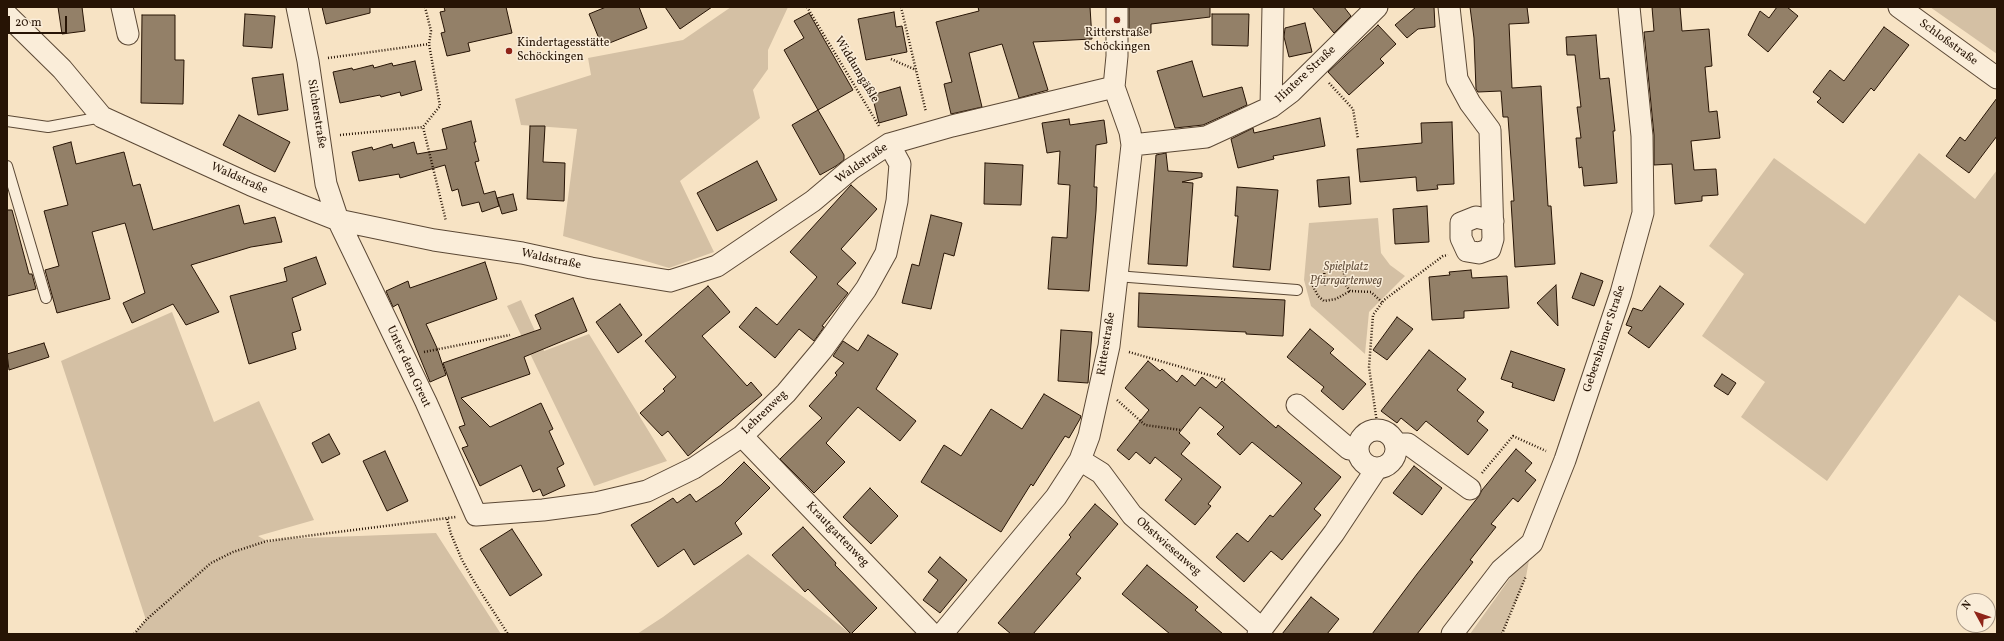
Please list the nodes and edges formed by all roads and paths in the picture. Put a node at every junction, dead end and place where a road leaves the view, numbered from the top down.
1 (122, 7) edge
2 (297, 7) edge
3 (425, 7) edge
4 (807, 7) edge
5 (901, 7) edge
6 (1117, 7) edge
7 (1272, 7) edge
8 (1377, 7) edge
9 (1449, 7) edge
10 (1629, 7) edge
11 (1899, 7) edge
12 (7, 15) edge
13 (128, 34) dead end
14 (429, 44) junction
15 (891, 59) dead end
16 (308, 61) junction
17 (1316, 68) junction
18 (916, 71) junction
19 (1997, 78) edge
20 (1114, 87) junction
21 (1271, 107) junction
22 (102, 117) junction
23 (7, 121) edge
24 (423, 127) junction
25 (930, 132) junction
26 (319, 136) junction
27 (1358, 139) dead end
28 (889, 144) junction
29 (1132, 145) junction
30 (7, 166) edge
31 (338, 220) junction
32 (1493, 221) junction
33 (461, 243) junction
34 (1467, 251) junction
35 (1116, 276) junction
36 (1325, 286) dead end
37 (1297, 290) joint
38 (1350, 291) junction
39 (46, 298) dead end
40 (1382, 302) junction
41 (510, 335) dead end
42 (1109, 346) junction
43 (404, 357) junction
44 (1226, 380) dead end
45 (1100, 385) junction
46 (1297, 405) dead end
47 (1181, 430) dead end
48 (1378, 430) junction
49 (742, 436) junction
50 (1395, 444) junction
51 (1358, 448) junction
52 (1080, 460) junction
53 (1565, 460) junction
54 (1377, 468) junction
55 (1470, 489) joint
56 (476, 515) junction
57 (447, 519) junction
58 (1532, 543) junction
59 (1260, 631) edge
60 (134, 634) edge
61 (508, 634) edge
62 (932, 634) edge
63 (942, 634) edge
64 (1452, 634) edge
65 (1502, 634) edge

1 - 13 street
2 - 16 street, Silcherstraße
3 - 14 path
4 - 28 path, Widdumgäßle
5 - 18 path
6 - 20 street, Ritterstraße
7 - 21 street
8 - 17 street, Hintere Straße
9 - 32 street
10 - 53 street, Gebersheimer Straße
11 - 19 street, Schloßstraße
12 - 22 street, Waldstraße
14 - 16 path
14 - 24 path
15 - 18 path
16 - 26 street, Silcherstraße
17 - 21 street, Hintere Straße
17 - 27 path
18 - 25 path
20 - 25 street, Waldstraße
20 - 29 street, Ritterstraße
21 - 29 street, Hintere Straße
22 - 23 lane
22 - 31 street, Waldstraße
24 - 26 path
24 - 33 path
25 - 28 street, Waldstraße
26 - 31 street, Silcherstraße
28 - 33 street, Waldstraße
28 - 49 street, Lehrenweg
29 - 35 street, Ritterstraße
30 - 39 lane
31 - 33 street, Waldstraße
31 - 43 street, Unter dem Greut
32 - 34 street
32 - 34 street
34 - 40 path
35 - 37 lane
35 - 42 street, Ritterstraße
36 - 38 path
37 - 38 path
38 - 40 path
40 - 48 path
41 - 43 path
42 - 44 path
42 - 45 street, Ritterstraße
43 - 56 street, Unter dem Greut
45 - 47 path
45 - 52 street, Ritterstraße
46 - 51 street
48 - 50 street
48 - 51 street
49 - 56 street, Lehrenweg
49 - 62 street, Krautgartenweg
50 - 54 street, Obstwiesenweg
50 - 55 street
51 - 54 street
52 - 59 street, Obstwiesenweg
52 - 63 street, Ritterstraße
53 - 55 path
53 - 58 street, Gebersheimer Straße
54 - 59 street, Obstwiesenweg
56 - 57 path
57 - 60 path
57 - 61 path
58 - 64 street, Gebersheimer Straße
58 - 65 path

